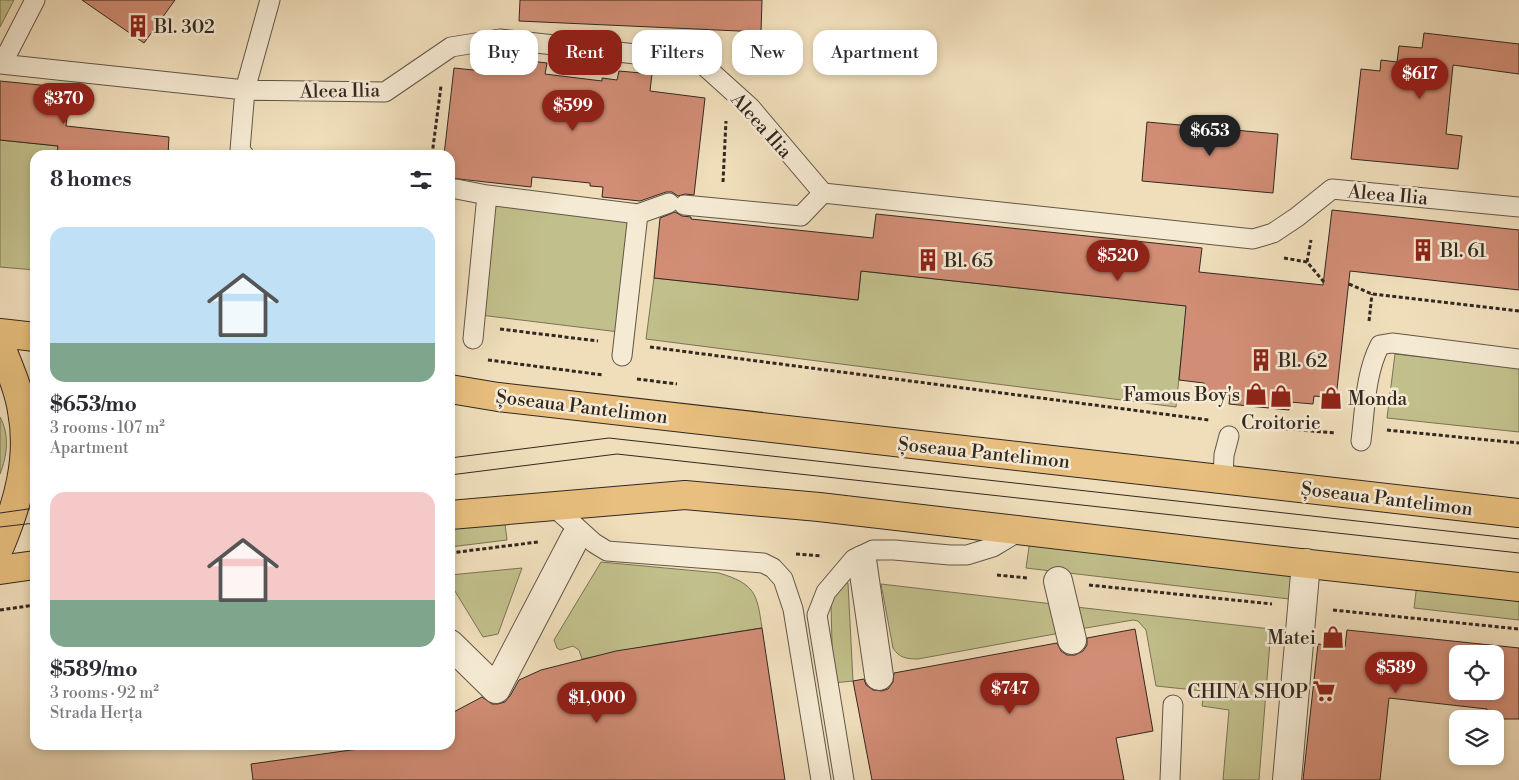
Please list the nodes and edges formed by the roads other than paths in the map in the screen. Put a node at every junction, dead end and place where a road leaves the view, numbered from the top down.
1 (36, 0) edge
2 (270, 0) edge
3 (1, 64) edge
4 (245, 90) junction
5 (240, 150) edge
6 (456, 189) dead end
7 (823, 192) junction
8 (487, 195) junction
9 (1519, 207) edge
10 (638, 214) junction
11 (473, 332) road end
12 (0, 333) edge
13 (30, 336) edge
14 (0, 344) edge
15 (623, 350) road end
16 (1519, 359) edge
17 (455, 391) edge
18 (1229, 436) dead end
19 (1361, 436) road end
20 (1223, 479) junction
21 (553, 506) junction
22 (1519, 513) edge
23 (455, 515) edge
24 (1021, 530) junction
25 (575, 538) dead end
26 (0, 546) edge
27 (862, 560) dead end
28 (1306, 564) junction
29 (30, 566) edge
30 (0, 570) edge
31 (1058, 581) dead end
32 (1519, 586) edge
33 (1072, 640) dead end
34 (455, 649) edge
35 (878, 676) dead end
36 (1173, 705) dead end
37 (821, 780) edge
38 (844, 780) edge
39 (1170, 780) edge
40 (1287, 780) edge

1 - 3 lane
2 - 4 lane
3 - 4 lane, Aleea Ilia
4 - 5 lane
4 - 7 lane, Aleea Ilia
6 - 8 lane
7 - 9 lane, Aleea Ilia
7 - 10 lane
8 - 10 lane
8 - 11 lane
10 - 15 lane
12 - 13 main road
14 - 26 main road
16 - 19 lane
17 - 20 main road, Șoseaua Pantelimon
18 - 20 lane
20 - 22 main road, Șoseaua Pantelimon
21 - 23 main road
21 - 24 main road
21 - 37 lane
24 - 28 main road
24 - 38 lane
25 - 34 street
27 - 35 street
28 - 32 main road
28 - 40 street
29 - 30 main road
31 - 33 street
36 - 39 lane

